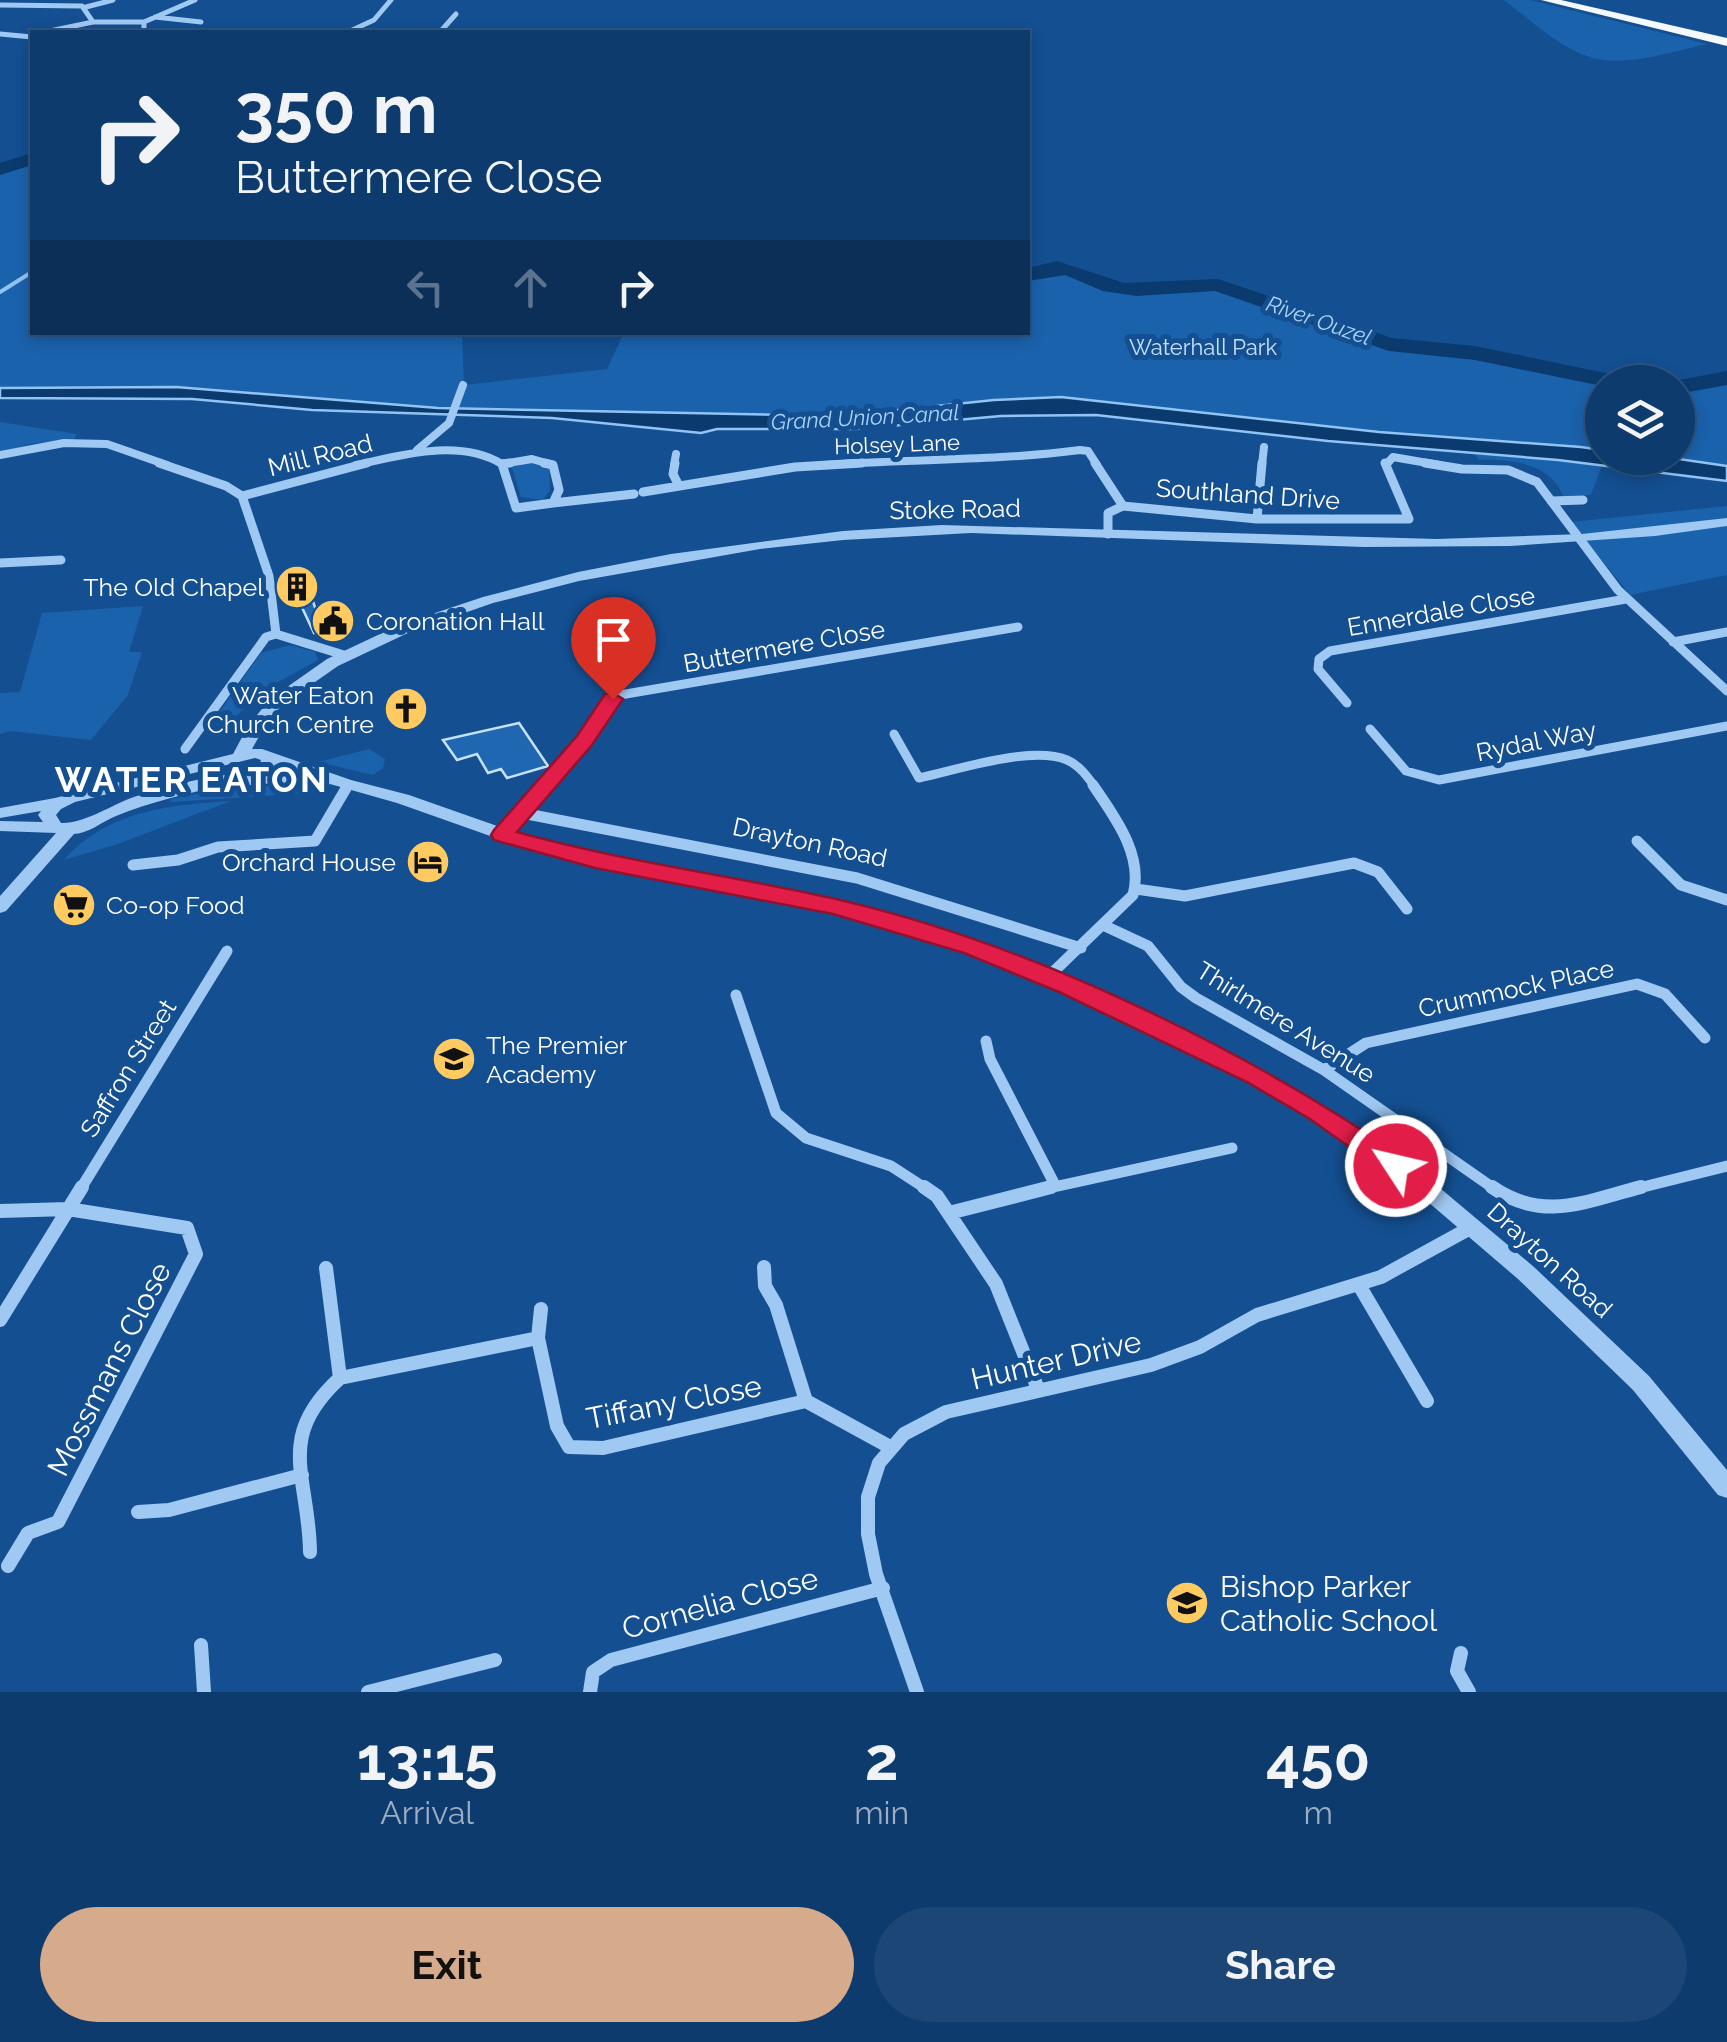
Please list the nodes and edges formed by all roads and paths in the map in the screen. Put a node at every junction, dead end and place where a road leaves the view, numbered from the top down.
1 (113, 0) edge
2 (195, 0) edge
3 (391, 0) edge
4 (1548, 0) edge
5 (0, 5) edge
6 (86, 7) junction
7 (456, 14) dead end
8 (154, 16) junction
9 (93, 22) junction
10 (144, 22) junction
11 (192, 27) dead end
12 (55, 30) edge
13 (144, 30) edge
14 (352, 30) edge
15 (442, 30) edge
16 (0, 34) edge
17 (30, 37) edge
18 (1727, 42) edge
19 (463, 385) dead end
20 (1264, 447) dead end
21 (415, 451) junction
22 (676, 454) dead end
23 (0, 455) edge
24 (502, 464) junction
25 (679, 486) junction
26 (242, 496) junction
27 (1582, 500) dead end
28 (1551, 502) junction
29 (554, 503) junction
30 (1123, 506) junction
31 (1257, 520) junction
32 (1727, 522) edge
33 (1108, 534) junction
34 (1578, 541) junction
35 (61, 560) dead end
36 (0, 563) edge
37 (1626, 599) junction
38 (1018, 627) dead end
39 (1727, 632) edge
40 (276, 634) junction
41 (1673, 642) junction
42 (347, 656) junction
43 (1727, 691) edge
44 (1347, 702) dead end
45 (1727, 726) edge
46 (1370, 729) dead end
47 (894, 734) dead end
48 (184, 749) dead end
49 (233, 758) junction
50 (270, 760) junction
51 (258, 778) junction
52 (227, 780) junction
53 (346, 785) junction
54 (89, 795) junction
55 (58, 803) junction
56 (522, 813) junction
57 (0, 814) edge
58 (105, 814) junction
59 (0, 826) edge
60 (62, 829) junction
61 (502, 835) junction
62 (1637, 842) dead end
63 (132, 865) dead end
64 (1136, 888) junction
65 (1727, 900) edge
66 (0, 907) edge
67 (1407, 908) dead end
68 (1104, 926) junction
69 (1081, 948) junction
70 (227, 951) dead end
71 (1048, 978) junction
72 (736, 995) dead end
73 (1706, 1038) dead end
74 (986, 1041) dead end
75 (1324, 1070) junction
76 (1232, 1148) dead end
77 (1727, 1166) edge
78 (1055, 1185) junction
79 (68, 1209) junction
80 (0, 1211) edge
81 (950, 1213) junction
82 (1473, 1226) junction
83 (764, 1267) dead end
84 (326, 1268) dead end
85 (1360, 1286) junction
86 (541, 1309) dead end
87 (0, 1320) edge
88 (538, 1338) junction
89 (340, 1378) junction
90 (1038, 1390) junction
91 (806, 1400) junction
92 (1427, 1401) dead end
93 (890, 1447) junction
94 (302, 1476) junction
95 (1727, 1488) edge
96 (138, 1512) dead end
97 (310, 1552) dead end
98 (8, 1566) dead end
99 (883, 1588) junction
100 (201, 1645) dead end
101 (1460, 1653) dead end
102 (494, 1660) dead end
103 (204, 1692) edge
104 (368, 1692) edge
105 (590, 1692) edge
106 (917, 1692) edge
107 (1469, 1692) edge

1 - 6 street
2 - 8 street
3 - 14 street
4 - 18 highway
5 - 6 street
6 - 9 street
7 - 15 street
8 - 10 street
8 - 11 street
9 - 10 street
9 - 12 street
10 - 13 street
16 - 17 street
19 - 21 street
20 - 31 street
21 - 24 street, Mill Road
21 - 26 street, Mill Road
22 - 25 street
23 - 26 street
24 - 29 street
24 - 29 street, Mill Road
25 - 29 street, Holsey Lane
25 - 30 street, Holsey Lane
26 - 40 street, Mill Road
27 - 28 street
28 - 31 street, Southland Drive
28 - 34 street
30 - 31 street, Southland Drive
30 - 33 street, Southland Drive
32 - 34 street, Stoke Road
33 - 34 street, Stoke Road
33 - 42 street, Stoke Road
34 - 37 street
35 - 36 street
37 - 41 street
37 - 44 street, Ennerdale Close
38 - 56 street, Buttermere Close
39 - 41 street
40 - 42 street
40 - 48 street
41 - 43 street
42 - 49 street, Stoke Road
45 - 46 street, Rydal Way
47 - 64 street
49 - 50 street, Drayton Road
49 - 52 street
49 - 54 street
50 - 51 street
50 - 53 street, Drayton Road
51 - 52 street, Drayton Road
51 - 53 street, Drayton Road
52 - 58 street, Drayton Road
53 - 61 street, Drayton Road
53 - 63 street
54 - 55 street
54 - 58 street
55 - 57 street
55 - 60 street
56 - 61 street, Buttermere Close
56 - 69 street, Drayton Road
58 - 60 street, Drayton Road
59 - 60 street
60 - 66 street
61 - 71 street, Drayton Road
62 - 65 street
64 - 67 street
64 - 68 street
68 - 69 street
68 - 75 street, Thirlmere Avenue
69 - 71 street
70 - 79 street, Saffron Street
71 - 82 street, Drayton Road
72 - 81 street
73 - 75 street, Crummock Place
74 - 78 street
75 - 77 street, Thirlmere Avenue
76 - 78 street
78 - 81 street
79 - 80 street
79 - 87 street, Saffron Street
79 - 98 street, Mossmans Close
81 - 90 street
82 - 85 street, Hunter Drive
82 - 95 street, Drayton Road
83 - 91 street
84 - 89 street
85 - 90 street, Hunter Drive
85 - 92 street
86 - 88 street, Tiffany Close
88 - 89 street
88 - 91 street, Tiffany Close
89 - 94 street
90 - 93 street, Hunter Drive
91 - 93 street
93 - 99 street
94 - 96 street
94 - 97 street
99 - 105 street, Cornelia Close
99 - 106 street
100 - 103 street
101 - 107 street
102 - 104 street

